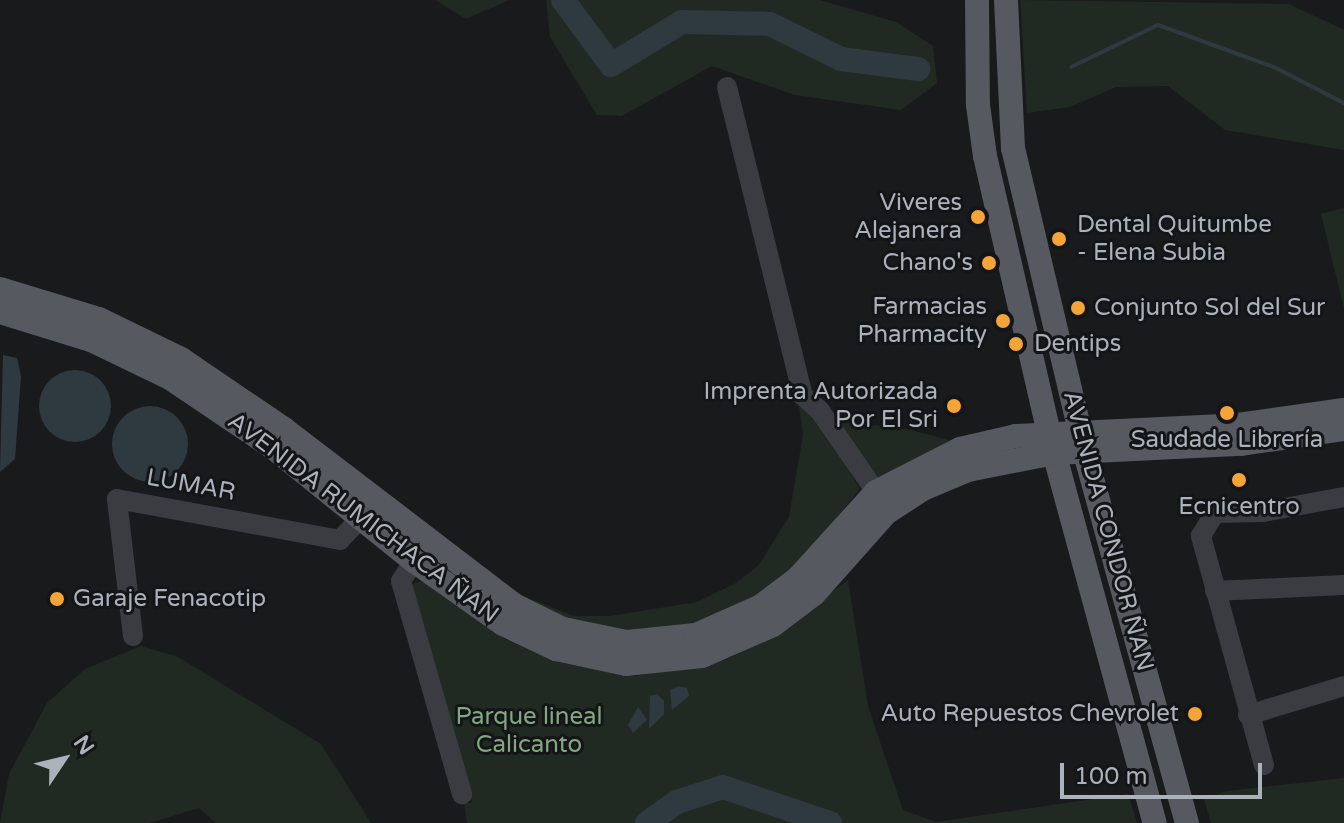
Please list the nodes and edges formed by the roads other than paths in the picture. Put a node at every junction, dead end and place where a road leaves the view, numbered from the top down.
1 (977, 0) edge
2 (1006, 0) edge
3 (727, 87) dead end
4 (0, 289) edge
5 (0, 312) edge
6 (1344, 410) edge
7 (1344, 429) edge
8 (1051, 443) junction
9 (1083, 443) junction
10 (876, 492) junction
11 (1344, 497) edge
12 (368, 511) junction
13 (414, 561) junction
14 (1344, 585) edge
15 (1215, 591) junction
16 (133, 636) dead end
17 (722, 638) junction
18 (1344, 686) edge
19 (1248, 715) junction
20 (1264, 765) dead end
21 (462, 794) dead end
22 (1155, 823) edge
23 (1187, 823) edge

1 - 8 main road, AVENIDA CONDOR ÑAN
2 - 9 main road, AVENIDA CONDOR ÑAN
3 - 10 street
4 - 12 main road, AVENIDA RUMICHACA ÑAN
5 - 12 main road, AVENIDA RUMICHACA ÑAN
6 - 9 main road, AVENIDA RUMICHACA ÑAN
7 - 9 main road, AVENIDA RUMICHACA ÑAN
8 - 9 main road, AVENIDA RUMICHACA ÑAN
8 - 10 main road, AVENIDA RUMICHACA ÑAN
8 - 17 main road, AVENIDA RUMICHACA ÑAN
8 - 22 main road, AVENIDA CONDOR ÑAN
9 - 23 main road, AVENIDA CONDOR ÑAN
10 - 17 main road, AVENIDA RUMICHACA ÑAN
11 - 15 street
12 - 13 main road, AVENIDA RUMICHACA ÑAN
12 - 16 street, LUMAR
12 - 17 main road, AVENIDA RUMICHACA ÑAN
13 - 17 main road, AVENIDA RUMICHACA ÑAN
13 - 21 street
14 - 15 street
15 - 19 street
18 - 19 street
19 - 20 street

